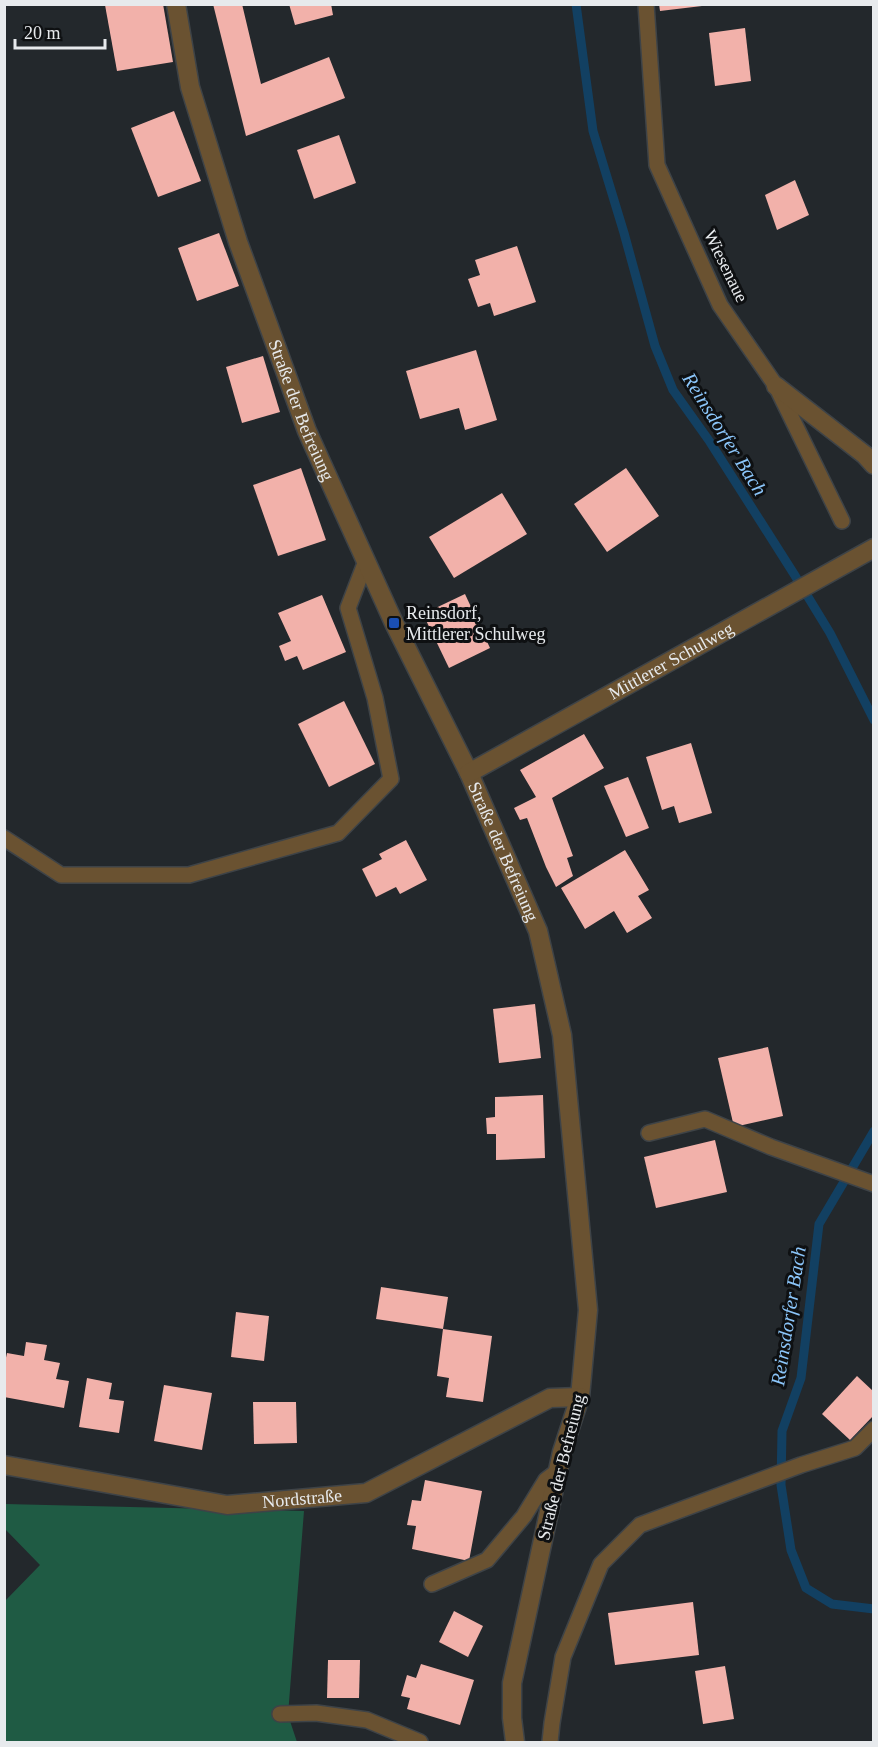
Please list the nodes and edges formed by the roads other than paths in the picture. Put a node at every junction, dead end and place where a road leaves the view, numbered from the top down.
1 (176, 4) edge
2 (646, 4) edge
3 (776, 387) junction
4 (873, 465) edge
5 (842, 521) dead end
6 (873, 548) edge
7 (366, 561) junction
8 (469, 773) junction
9 (4, 838) edge
10 (649, 1133) dead end
11 (870, 1183) edge
12 (580, 1397) junction
13 (873, 1429) edge
14 (873, 1445) edge
15 (855, 1448) junction
16 (4, 1465) edge
17 (558, 1471) junction
18 (432, 1584) dead end
19 (280, 1714) dead end
20 (420, 1743) edge
21 (515, 1743) edge
22 (550, 1743) edge

1 - 7 street, Straße der Befreiung
2 - 3 lane, Wiesenaue
3 - 4 street
3 - 5 lane, Wiesenaue
6 - 8 street, Mittlerer Schulweg
7 - 8 street, Straße der Befreiung
7 - 9 lane
8 - 12 street, Straße der Befreiung
10 - 11 lane
12 - 16 street, Nordstraße
12 - 17 street, Straße der Befreiung
13 - 15 lane
14 - 15 lane
15 - 22 lane
17 - 18 lane
17 - 21 street, Straße der Befreiung
19 - 20 lane

